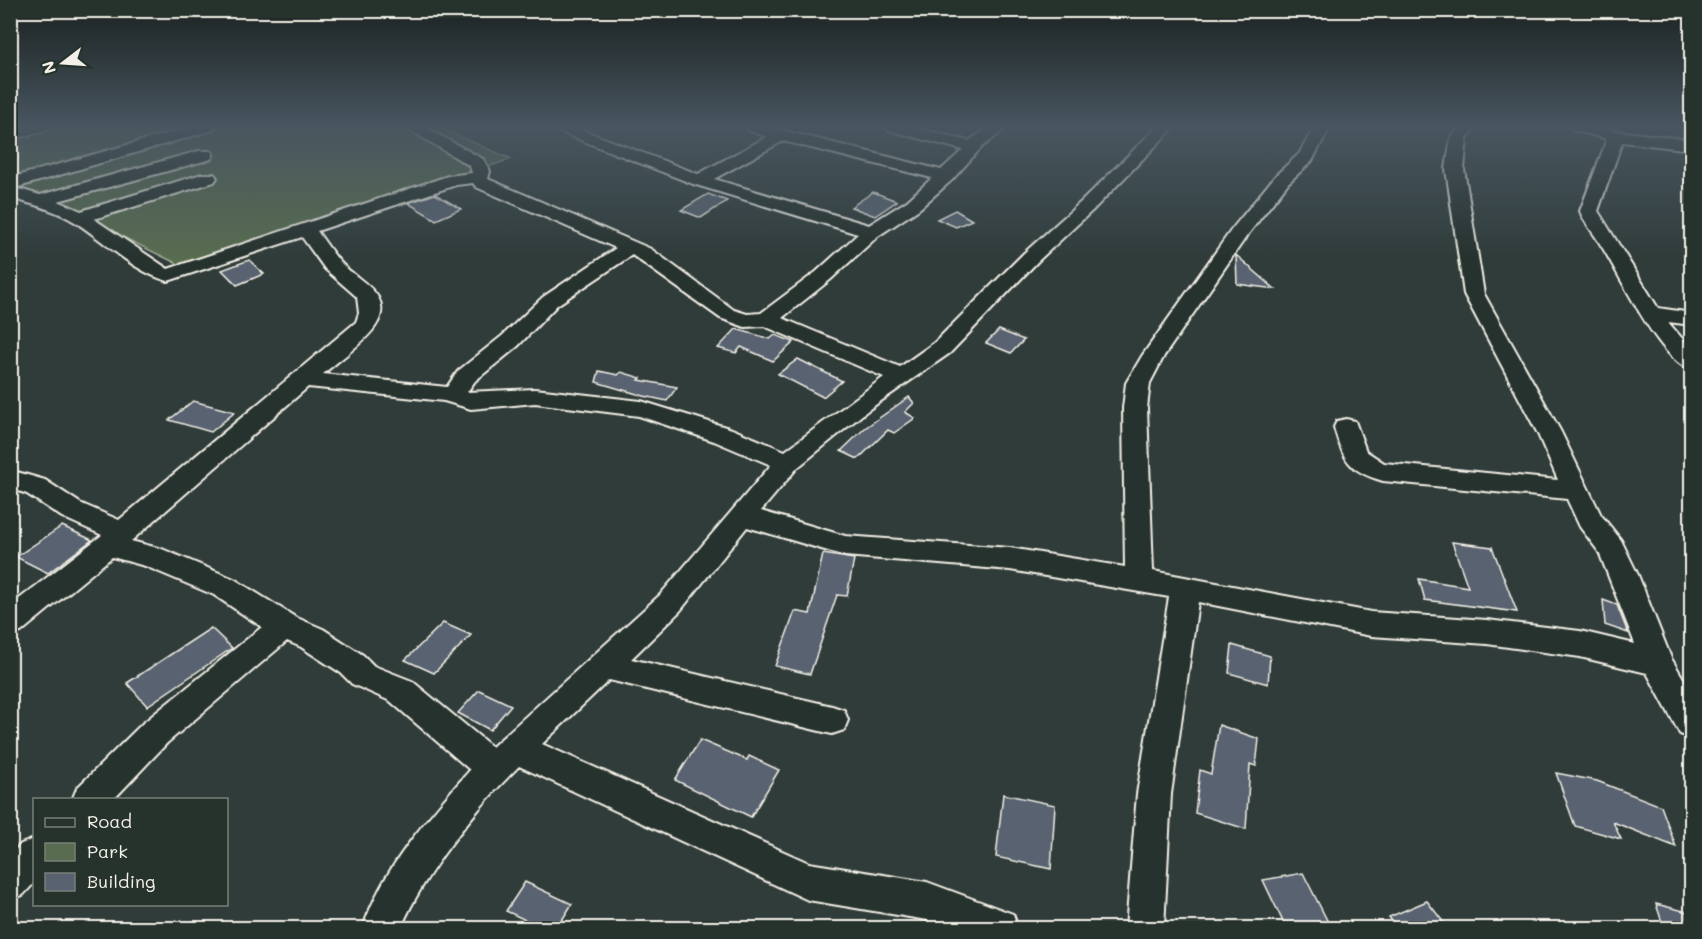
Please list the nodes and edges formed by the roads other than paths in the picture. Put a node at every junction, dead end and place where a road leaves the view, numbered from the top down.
1 (56, 171) edge
2 (147, 171) edge
3 (481, 171) edge
4 (675, 171) edge
5 (716, 171) edge
6 (925, 171) edge
7 (951, 171) edge
8 (1122, 171) edge
9 (1291, 171) edge
10 (1455, 171) edge
11 (1604, 171) edge
12 (946, 176) junction
13 (479, 177) junction
14 (208, 178) dead end
15 (699, 180) junction
16 (10, 184) edge
17 (10, 192) edge
18 (39, 201) junction
19 (80, 217) junction
20 (307, 230) junction
21 (871, 232) junction
22 (631, 247) junction
23 (1652, 314) junction
24 (767, 319) junction
25 (1692, 319) edge
26 (1692, 363) edge
27 (901, 376) junction
28 (304, 379) junction
29 (453, 397) junction
30 (1346, 427) dead end
31 (788, 462) junction
32 (10, 479) edge
33 (1576, 491) junction
34 (742, 515) junction
35 (115, 539) junction
36 (1139, 580) junction
37 (1185, 588) junction
38 (10, 623) edge
39 (284, 626) junction
40 (1657, 663) junction
41 (603, 665) junction
42 (832, 720) dead end
43 (1692, 724) edge
44 (504, 759) junction
45 (92, 798) edge
46 (33, 858) edge
47 (10, 882) edge
48 (382, 928) edge
49 (999, 928) edge
50 (1145, 928) edge

1 - 16 street
2 - 18 street
3 - 13 street
4 - 15 street
5 - 15 street
6 - 12 street
7 - 12 street
8 - 27 street
9 - 36 street
10 - 33 street
11 - 23 street
12 - 21 street
13 - 20 street
13 - 22 street
14 - 19 street
15 - 21 street
17 - 18 street
18 - 19 street
19 - 20 street
20 - 28 street
21 - 24 street
22 - 24 street
22 - 29 street
23 - 25 street
23 - 26 street
24 - 27 street
27 - 31 street
28 - 29 street
28 - 35 street
29 - 31 street
30 - 33 street
31 - 34 street
32 - 35 street
33 - 40 street
34 - 36 street
34 - 41 street
35 - 38 street
35 - 39 street
36 - 37 street
37 - 40 street
37 - 50 street
39 - 44 street
39 - 45 street
40 - 43 street
41 - 42 street
41 - 44 street
44 - 48 street
44 - 49 street
46 - 47 street

